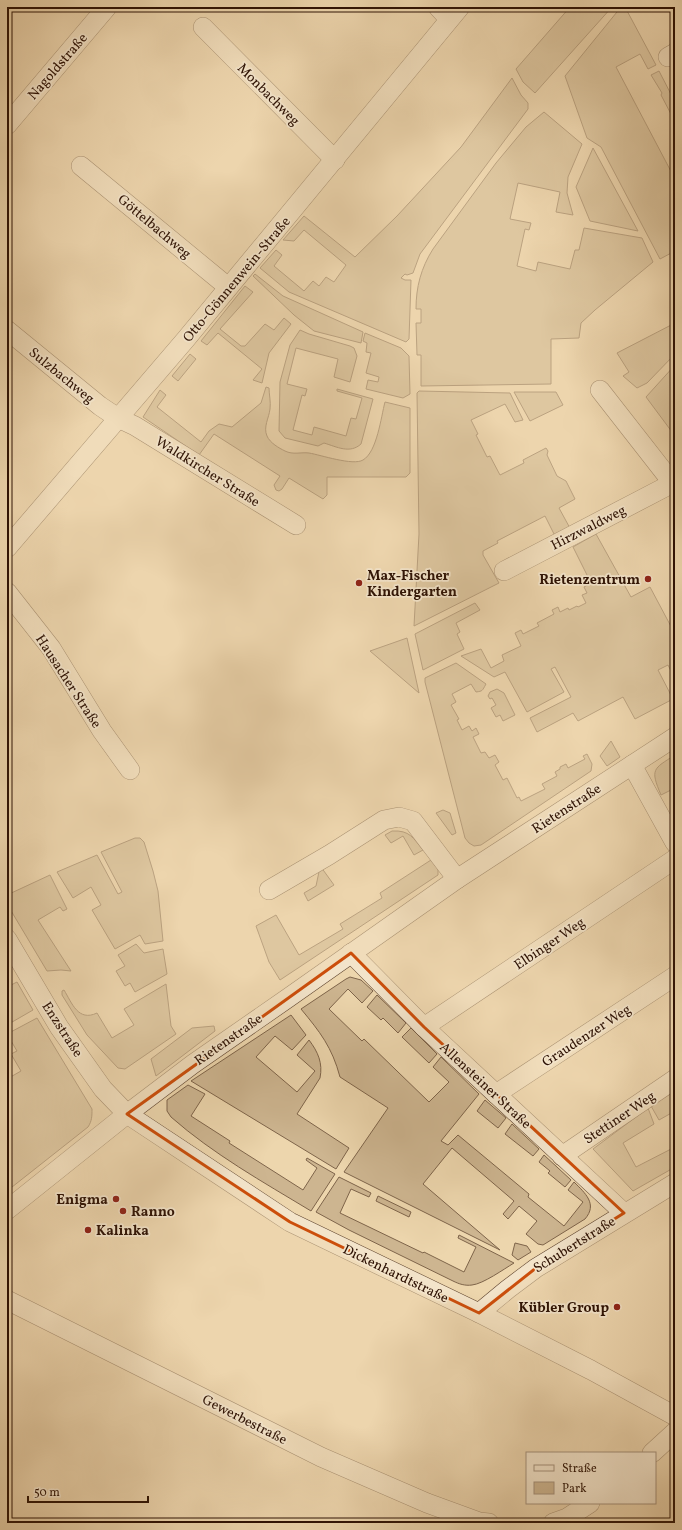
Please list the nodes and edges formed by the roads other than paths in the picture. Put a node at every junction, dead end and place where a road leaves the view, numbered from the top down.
1 (107, 7) edge
2 (449, 11) edge
3 (202, 27) dead end
4 (11, 112) edge
5 (335, 160) junction
6 (81, 166) dead end
7 (228, 287) junction
8 (7, 330) edge
9 (600, 390) dead end
10 (118, 418) junction
11 (674, 485) edge
12 (296, 525) dead end
13 (7, 548) edge
14 (504, 571) dead end
15 (7, 592) edge
16 (675, 737) edge
17 (632, 765) junction
18 (130, 770) dead end
19 (675, 843) edge
20 (675, 859) edge
21 (457, 878) junction
22 (269, 890) dead end
23 (7, 939) edge
24 (351, 952) junction
25 (675, 976) edge
26 (424, 1027) junction
27 (675, 1079) edge
28 (496, 1094) junction
29 (126, 1114) junction
30 (562, 1156) junction
31 (675, 1183) edge
32 (7, 1210) edge
33 (624, 1213) junction
34 (7, 1300) edge
35 (480, 1313) junction
36 (675, 1416) edge
37 (675, 1432) edge
38 (653, 1452) edge
39 (588, 1504) edge
40 (489, 1523) edge
41 (554, 1523) edge

1 - 4 street, Nagoldstraße
2 - 5 street, Otto-Gönnenwein-Straße
3 - 5 street, Monbachweg
5 - 7 street, Otto-Gönnenwein-Straße
6 - 7 street, Göttelbachweg
7 - 10 street, Otto-Gönnenwein-Straße
8 - 10 street, Sulzbachweg
9 - 11 street, Hirzwaldweg
10 - 12 street, Waldkircher Straße
10 - 13 street, Otto-Gönnenwein-Straße
11 - 14 street, Hirzwaldweg
15 - 18 street, Hausacher Straße
16 - 17 street, Rietenstraße
17 - 19 street
17 - 21 street, Rietenstraße
20 - 26 street, Elbinger Weg
21 - 22 street
21 - 24 street, Rietenstraße
23 - 29 street, Enzstraße
24 - 26 street, Allensteiner Straße
24 - 29 street, Rietenstraße
25 - 28 street, Graudenzer Weg
26 - 28 street, Allensteiner Straße
27 - 30 street, Stettiner Weg
28 - 30 street, Allensteiner Straße
29 - 32 street, Rietenstraße
29 - 35 street, Dickenhardtstraße
30 - 33 street, Allensteiner Straße
31 - 33 street, Schubertstraße
33 - 35 street, Schubertstraße
34 - 40 street, Gewerbestraße
35 - 36 street, Dickenhardtstraße
37 - 38 street
39 - 41 street

